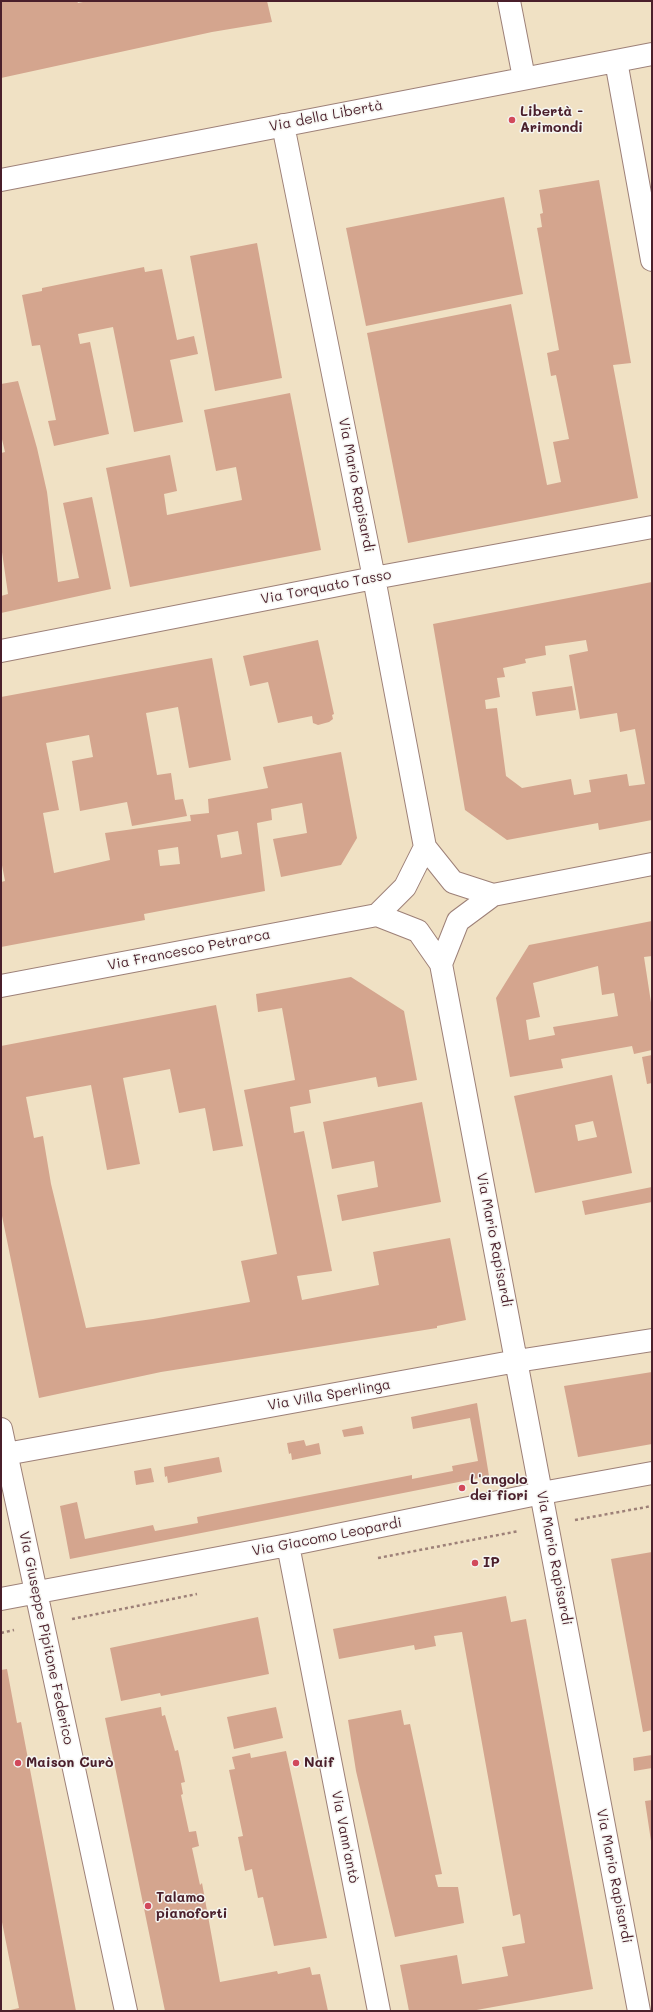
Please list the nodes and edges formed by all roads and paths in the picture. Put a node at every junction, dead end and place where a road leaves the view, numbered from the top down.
1 (509, 1) edge
2 (652, 54) edge
3 (616, 61) junction
4 (524, 78) junction
5 (284, 125) junction
6 (1, 180) edge
7 (652, 260) edge
8 (652, 527) edge
9 (374, 578) junction
10 (1, 650) edge
11 (425, 847) junction
12 (652, 864) edge
13 (493, 895) junction
14 (377, 915) junction
15 (441, 964) junction
16 (1, 986) edge
17 (652, 1340) edge
18 (517, 1361) junction
19 (1, 1429) edge
20 (6, 1454) junction
21 (652, 1474) edge
22 (542, 1493) junction
23 (288, 1545) junction
24 (36, 1592) junction
25 (1, 1599) edge
26 (126, 2011) edge
27 (379, 2011) edge
28 (639, 2011) edge

1 - 4 street
2 - 3 street, Via della Libertà
3 - 4 street, Via della Libertà
3 - 7 street
4 - 5 street, Via della Libertà
5 - 6 street, Via della Libertà
5 - 9 street, Via Mario Rapisardi
8 - 9 street, Via Torquato Tasso
9 - 10 street, Via Torquato Tasso
9 - 11 street, Via Mario Rapisardi
11 - 13 street
11 - 14 street
12 - 13 street
13 - 15 street
14 - 15 street
14 - 16 street, Via Francesco Petrarca
15 - 18 street, Via Mario Rapisardi
17 - 18 street, Via Villa Sperlinga
18 - 20 street, Via Villa Sperlinga
18 - 22 street, Via Mario Rapisardi
19 - 20 street, Via Giuseppe Pipitone Federico
20 - 24 street, Via Giuseppe Pipitone Federico
21 - 22 street, Via Giacomo Leopardi
22 - 23 street, Via Giacomo Leopardi
22 - 28 street, Via Mario Rapisardi
23 - 24 street, Via Giacomo Leopardi
23 - 27 street, Via Vann'antò
24 - 25 street, Via Giacomo Leopardi
24 - 26 street, Via Giuseppe Pipitone Federico

